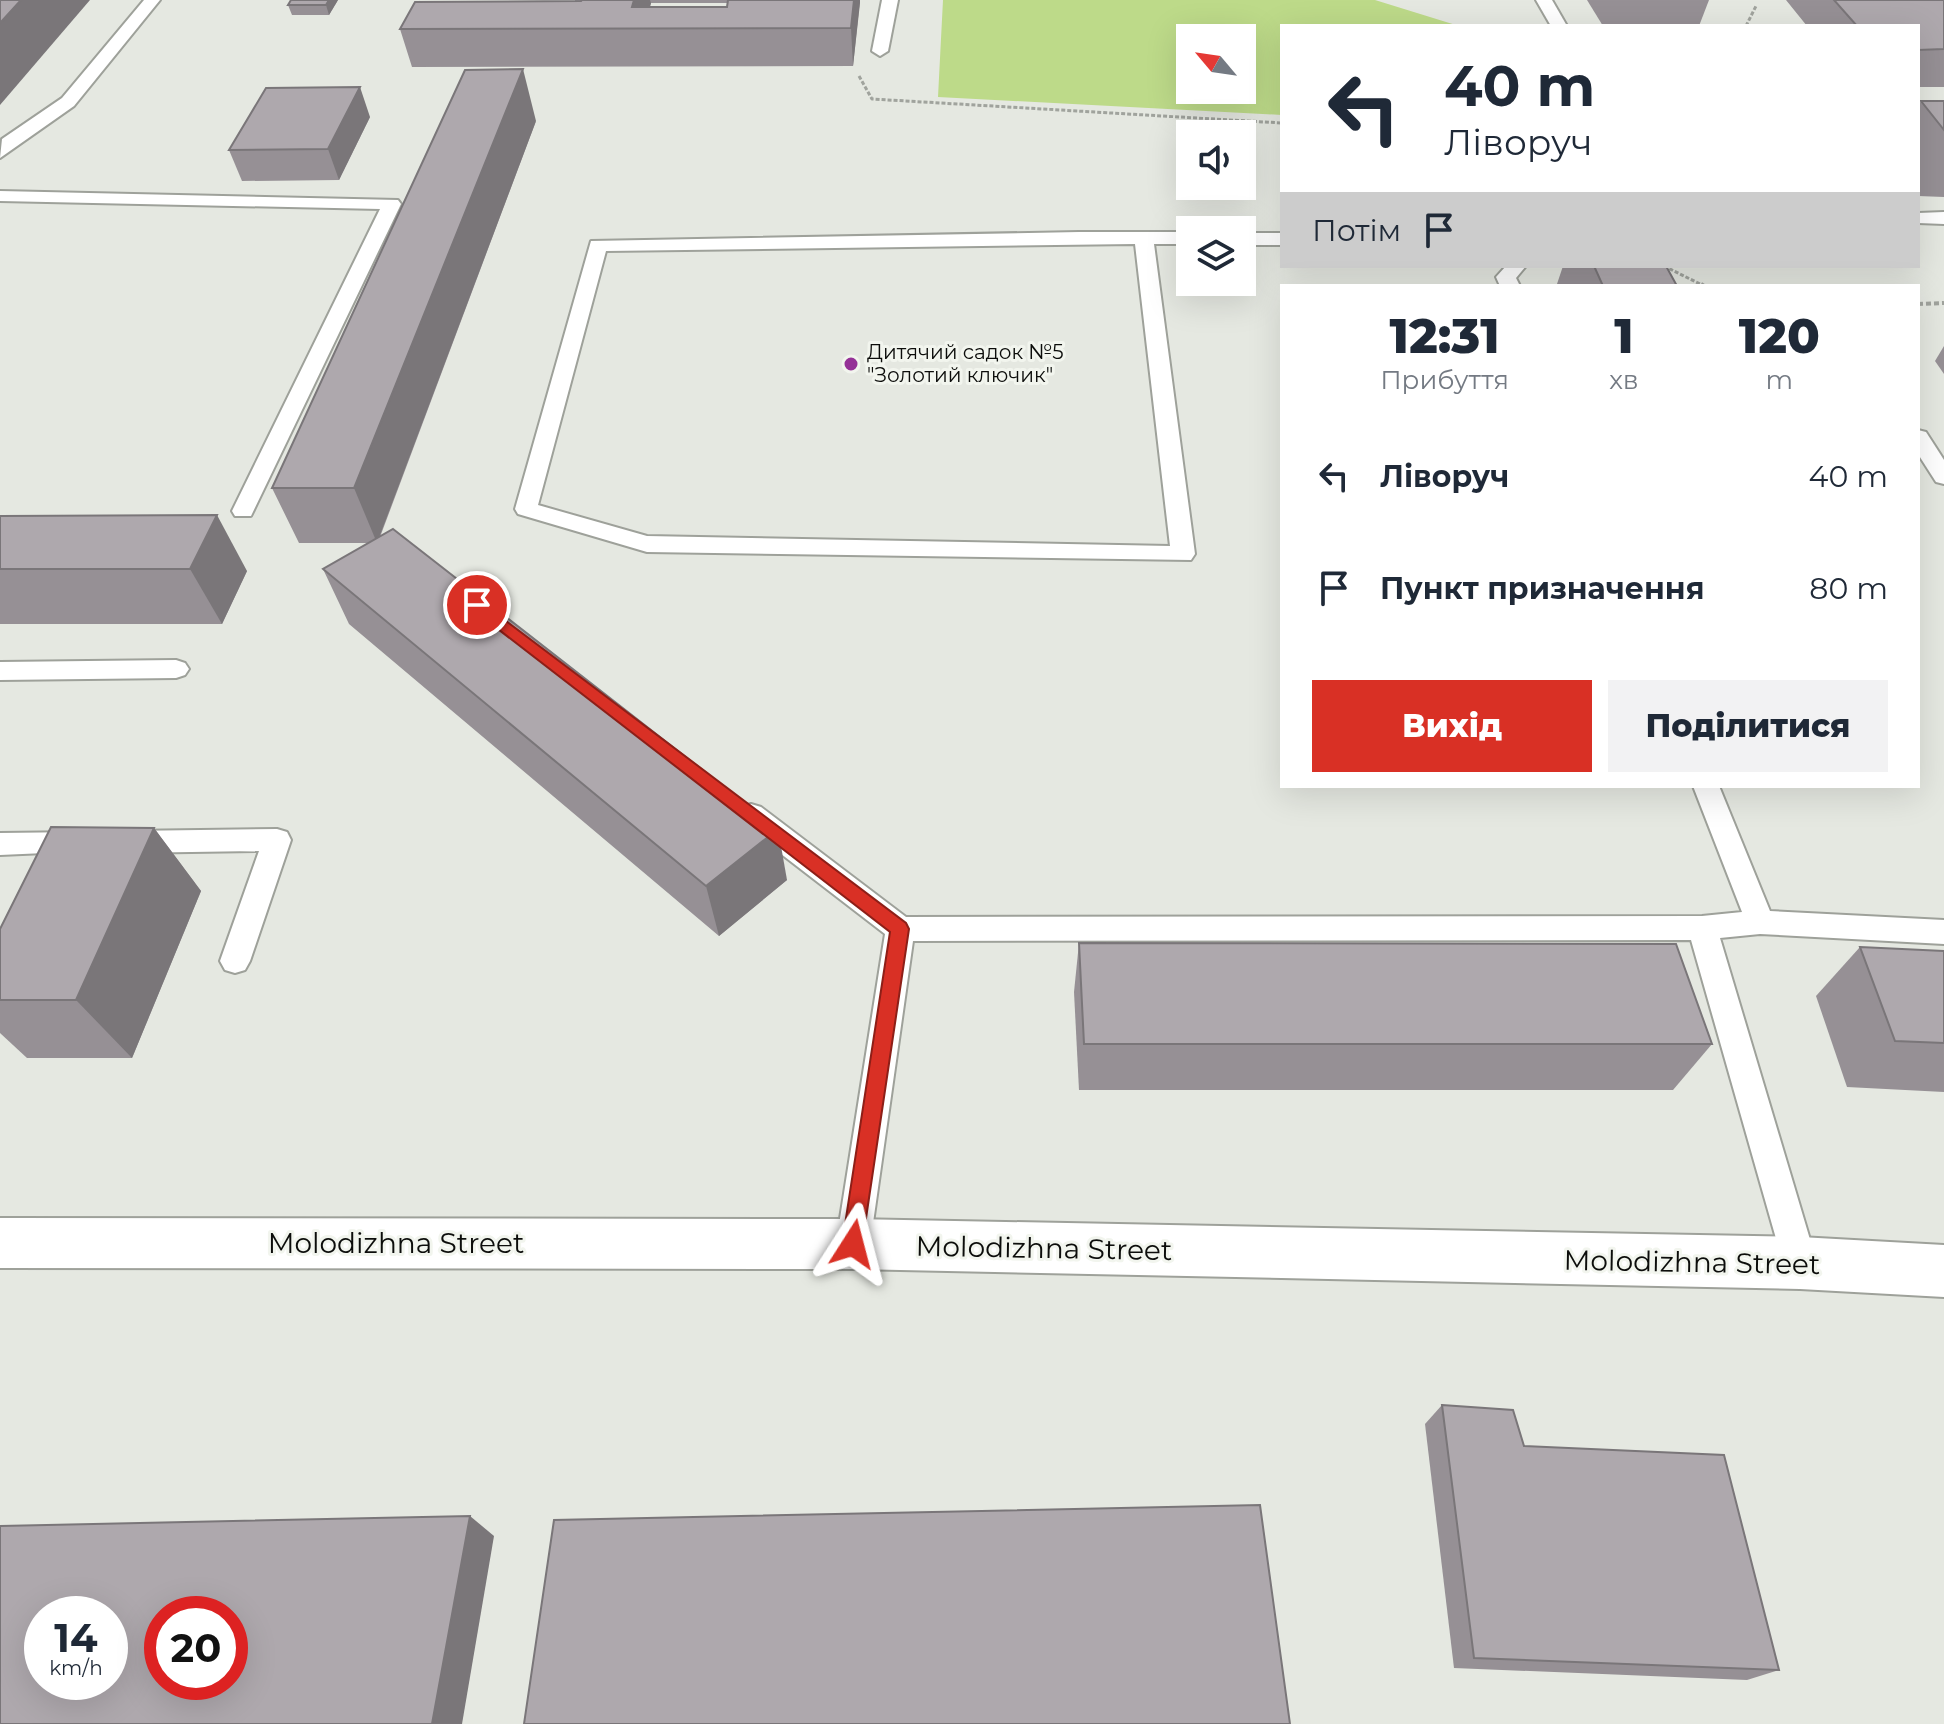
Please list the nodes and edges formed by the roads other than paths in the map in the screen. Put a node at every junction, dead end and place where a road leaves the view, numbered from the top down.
1 (152, 0) edge
2 (890, 0) edge
3 (1544, 0) edge
4 (1558, 24) edge
5 (880, 51) road end
6 (3, 147) edge
7 (0, 196) edge
8 (1920, 218) edge
9 (1944, 218) edge
10 (1144, 238) junction
11 (1176, 238) edge
12 (1256, 239) edge
13 (1280, 239) edge
14 (1920, 440) edge
15 (1944, 477) edge
16 (243, 511) dead end
17 (176, 669) dead end
18 (0, 671) edge
19 (1707, 788) edge
20 (726, 795) edge
21 (0, 844) edge
22 (1760, 922) junction
23 (1702, 928) junction
24 (900, 929) junction
25 (1944, 932) edge
26 (235, 961) dead end
27 (0, 1243) edge
28 (853, 1244) junction
29 (1800, 1263) junction
30 (1944, 1271) edge

1 - 6 lane
2 - 5 lane
3 - 4 lane
7 - 16 lane
8 - 9 lane
10 - 10 lane
10 - 11 lane
12 - 13 lane
14 - 15 lane
17 - 18 lane
19 - 22 lane
20 - 24 lane
21 - 26 lane
22 - 23 lane
22 - 25 lane
23 - 24 lane
23 - 29 lane
24 - 28 lane
27 - 28 street, Molodizhna Street
28 - 29 street, Molodizhna Street
29 - 30 street, Molodizhna Street

